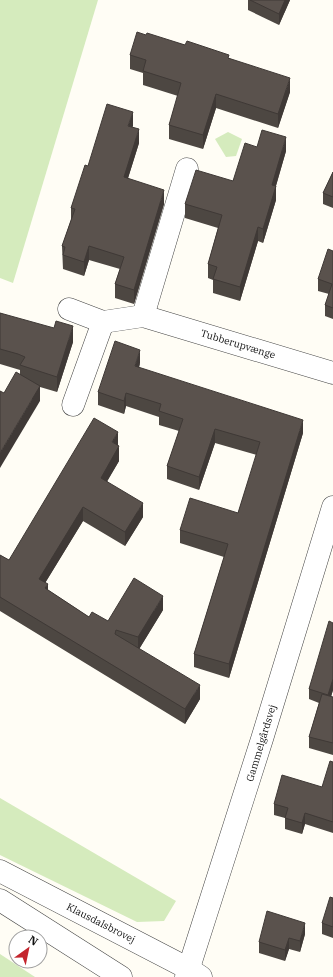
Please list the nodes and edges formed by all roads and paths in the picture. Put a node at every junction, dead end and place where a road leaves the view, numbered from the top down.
1 (187, 169) dead end
2 (70, 309) dead end
3 (143, 316) junction
4 (103, 322) junction
5 (333, 373) edge
6 (72, 404) dead end
7 (333, 507) edge
8 (0, 871) edge
9 (0, 900) edge
10 (192, 974) edge
11 (121, 977) edge

1 - 3 street
2 - 4 street
3 - 4 street, Tubberupvænge
3 - 5 street, Tubberupvænge
4 - 6 street
7 - 10 street, Gammelgårdsvej
8 - 10 street, Klausdalsbrovej
9 - 11 street

